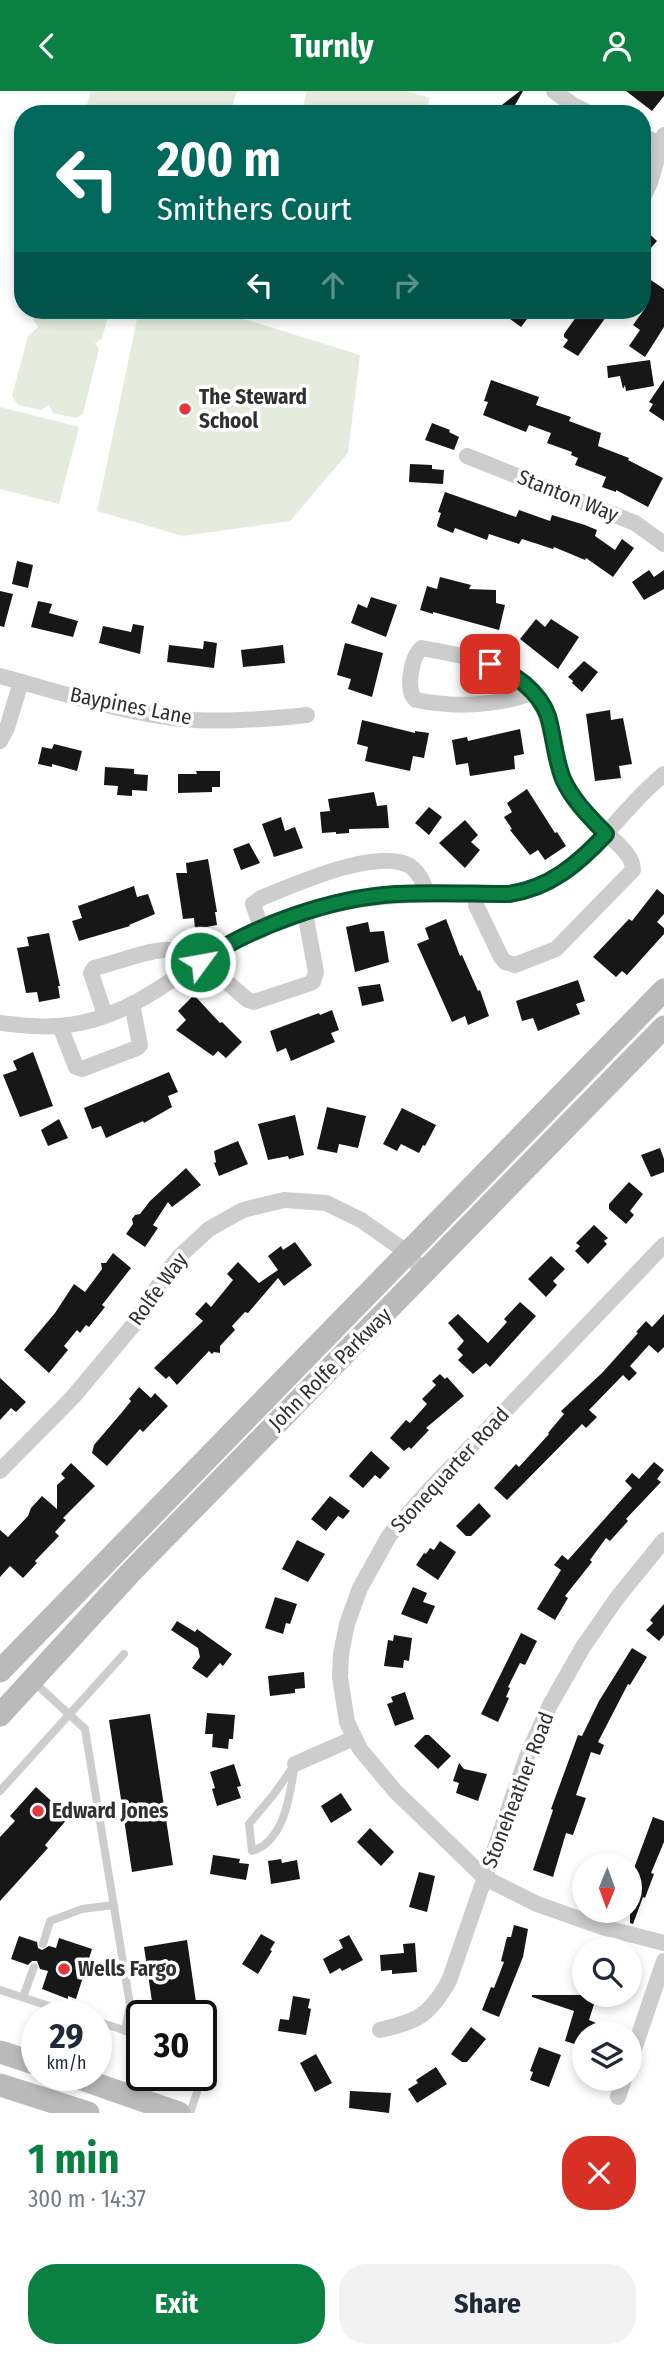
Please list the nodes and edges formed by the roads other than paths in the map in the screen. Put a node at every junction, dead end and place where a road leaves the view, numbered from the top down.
1 (554, 91) edge
2 (573, 105) edge
3 (662, 139) edge
4 (651, 179) edge
5 (467, 456) dead end
6 (664, 544) edge
7 (0, 676) edge
8 (21, 682) junction
9 (533, 693) junction
10 (307, 715) dead end
11 (0, 741) edge
12 (664, 774) edge
13 (606, 834) junction
14 (427, 894) junction
15 (476, 894) junction
16 (305, 913) junction
17 (262, 930) junction
18 (200, 962) junction
19 (664, 990) edge
20 (132, 1003) junction
21 (105, 1015) junction
22 (0, 1023) edge
23 (60, 1026) junction
24 (664, 1027) edge
25 (664, 1245) edge
26 (408, 1253) junction
27 (424, 1273) junction
28 (0, 1471) edge
29 (664, 1540) edge
30 (124, 1654) dead end
31 (0, 1671) edge
32 (32, 1681) junction
33 (70, 1714) junction
34 (0, 1715) edge
35 (354, 1738) junction
36 (295, 1764) junction
37 (0, 1791) edge
38 (485, 1878) junction
39 (114, 1905) junction
40 (664, 1943) edge
41 (43, 1944) dead end
42 (664, 1962) edge
43 (34, 1967) dead end
44 (0, 1990) edge
45 (23, 1997) junction
46 (32, 2000) edge
47 (642, 2026) edge
48 (112, 2027) edge
49 (380, 2030) dead end
50 (125, 2031) joint
51 (0, 2052) edge
52 (21, 2059) edge
53 (0, 2085) edge
54 (112, 2090) edge
55 (197, 2091) edge
56 (620, 2091) edge
57 (618, 2097) dead end
58 (88, 2113) edge
59 (180, 2113) edge
60 (190, 2113) edge

1 - 2 street
3 - 4 street
5 - 6 street, Stanton Way
7 - 8 street, Baypines Lane
8 - 10 street, Baypines Lane
8 - 11 street
9 - 9 street
9 - 13 street
12 - 13 street
13 - 15 street
13 - 15 street
14 - 15 street
14 - 16 street
14 - 17 street
16 - 17 street
16 - 18 street
17 - 18 street
18 - 20 street
18 - 21 street
19 - 26 main road, John Rolfe Parkway
20 - 21 street
20 - 23 street
21 - 23 street
22 - 23 street
24 - 27 main road, John Rolfe Parkway
25 - 35 street, Stonequarter Road
26 - 27 street, Rolfe Way
26 - 28 street, Rolfe Way
26 - 31 main road, John Rolfe Parkway
27 - 32 main road, John Rolfe Parkway
29 - 38 street, Stoneheather Road
30 - 33 lane
32 - 33 lane
32 - 34 main road, John Rolfe Parkway
33 - 37 lane
33 - 39 lane
35 - 36 street
35 - 38 street, Stonequarter Road
36 - 36 lane
38 - 40 street, Stonequarter Road
38 - 49 street, Stoneheather Road
39 - 41 lane
39 - 50 lane
42 - 47 street
43 - 45 lane
44 - 45 lane
45 - 46 lane
48 - 50 lane
51 - 52 main road
53 - 58 main road
54 - 59 main road
55 - 60 lane
56 - 57 street

